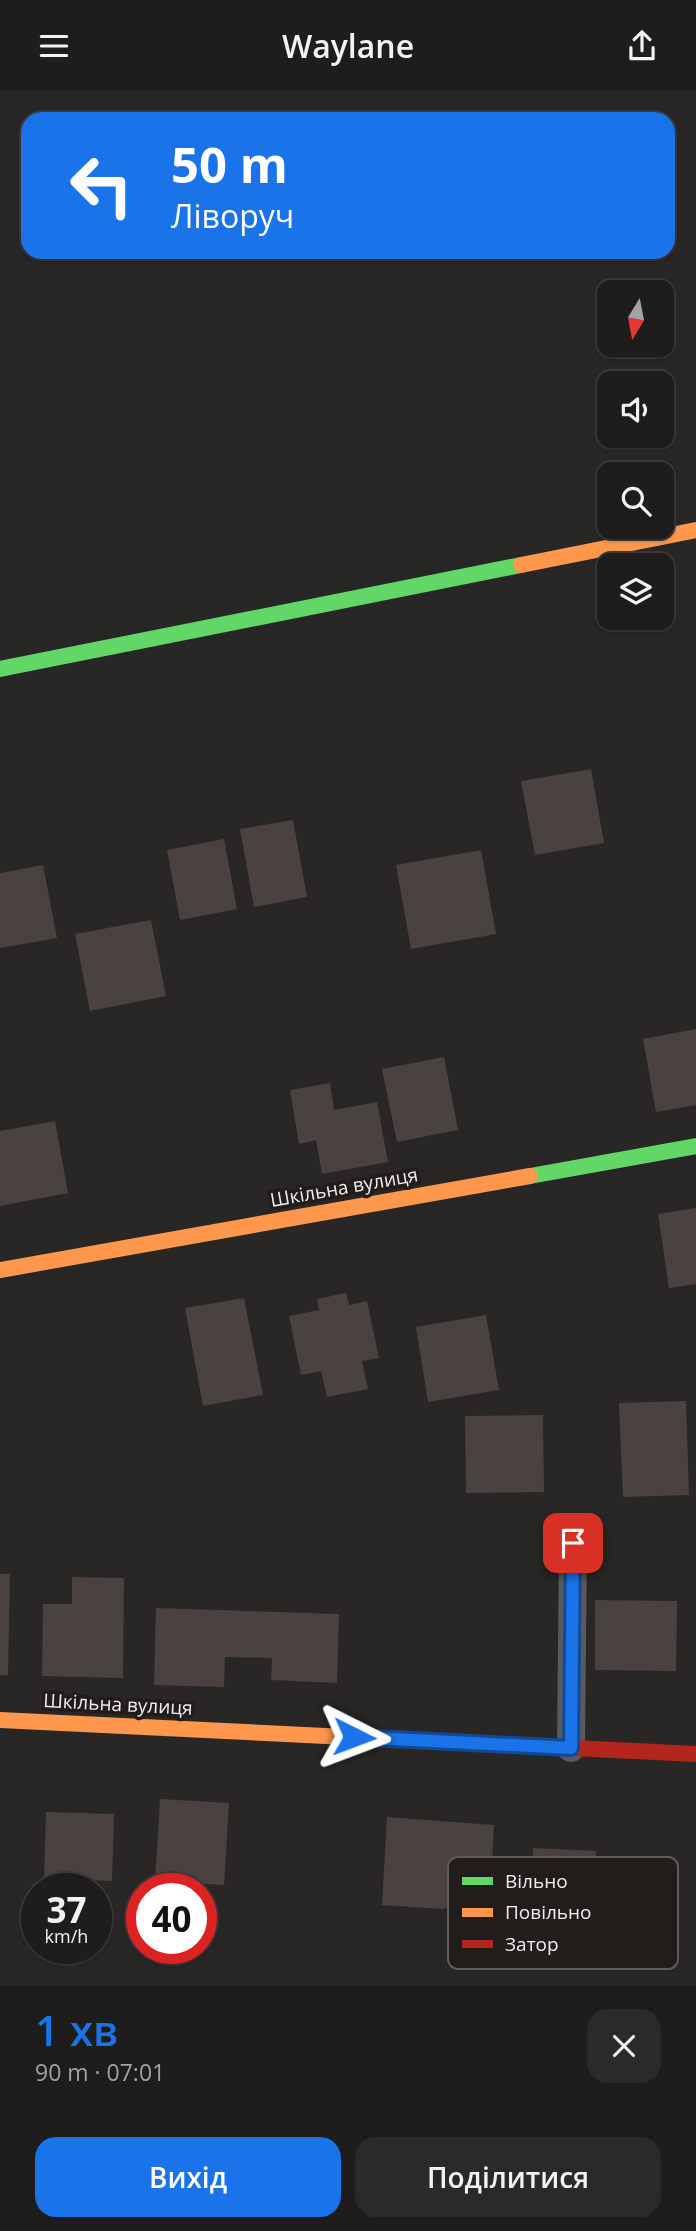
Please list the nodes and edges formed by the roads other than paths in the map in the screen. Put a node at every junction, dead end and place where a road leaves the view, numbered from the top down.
1 (696, 530) edge
2 (0, 669) edge
3 (696, 1146) edge
4 (0, 1270) edge
5 (573, 1543) dead end
6 (0, 1720) edge
7 (571, 1748) junction
8 (696, 1754) edge

1 - 2 street
3 - 4 street, Шкільна вулиця
5 - 7 street
6 - 7 street, Шкільна вулиця
7 - 8 street, Шкільна вулиця

